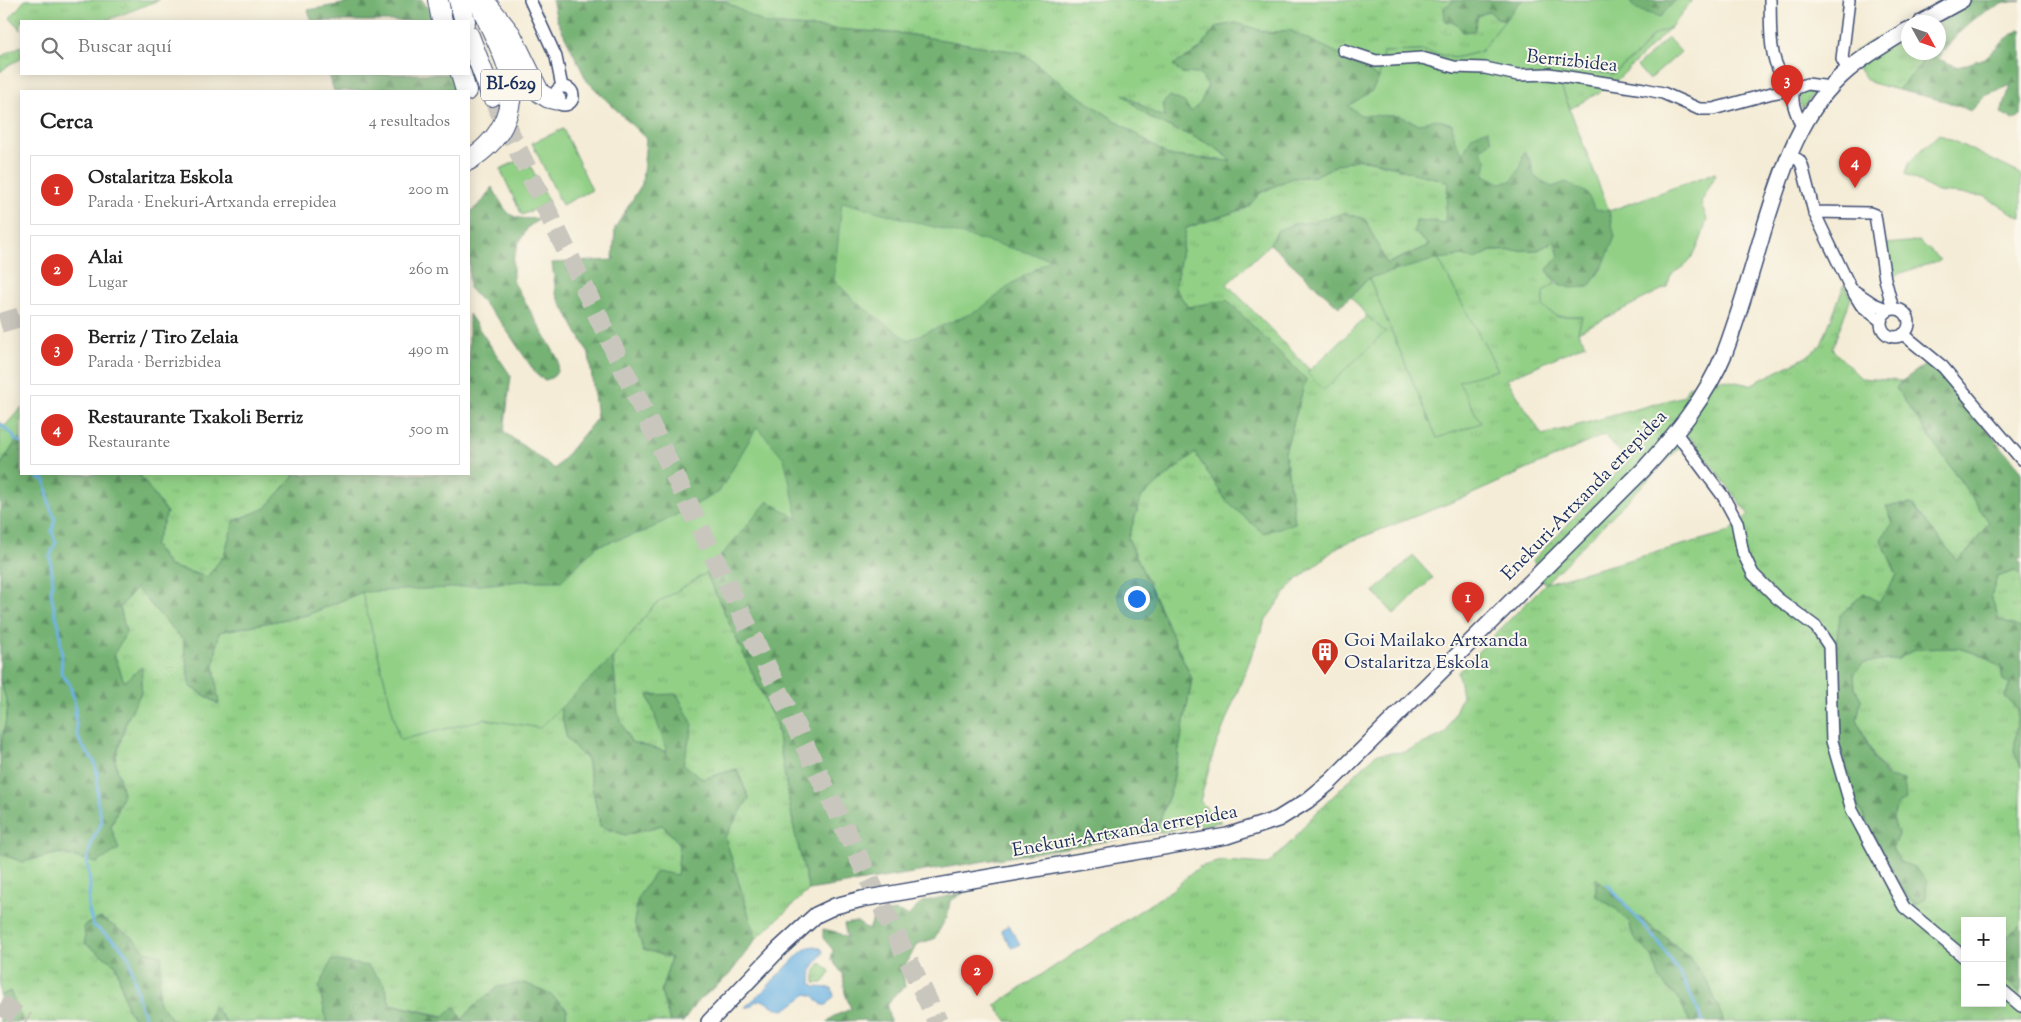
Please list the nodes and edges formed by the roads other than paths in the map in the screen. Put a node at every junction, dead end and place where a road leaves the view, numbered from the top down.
1 (438, 0) edge
2 (459, 0) edge
3 (479, 0) edge
4 (484, 0) edge
5 (530, 0) edge
6 (1770, 0) edge
7 (1849, 0) edge
8 (1962, 0) edge
9 (1935, 15) edge
10 (442, 20) edge
11 (465, 20) edge
12 (1901, 34) edge
13 (470, 39) edge
14 (1343, 50) dead end
15 (1848, 70) junction
16 (461, 75) edge
17 (1831, 87) junction
18 (1794, 89) junction
19 (466, 90) edge
20 (559, 93) joint
21 (492, 96) tunnel mouth
22 (1802, 127) junction
23 (1788, 156) junction
24 (470, 159) edge
25 (1814, 212) junction
26 (1850, 287) junction
27 (1891, 310) junction
28 (1881, 321) junction
29 (1902, 334) junction
30 (1676, 433) junction
31 (2021, 459) edge
32 (1961, 955) edge
33 (2006, 993) edge
34 (2021, 1006) edge
35 (709, 1022) edge

1 - 10 highway
2 - 11 highway
3 - 24 highway, BI-629
4 - 20 main road
5 - 20 street
6 - 18 street
7 - 15 street
8 - 9 street
12 - 15 street
13 - 21 highway
14 - 18 street, Berrizbidea
15 - 17 street
16 - 19 highway, BI-629
17 - 18 street, Berrizbidea
17 - 22 street, Enekuri-Artxanda errepidea
18 - 22 street
22 - 23 street, Enekuri-Artxanda errepidea
23 - 25 street
23 - 30 street, Enekuri-Artxanda errepidea
25 - 26 street
25 - 27 street
26 - 27 street
26 - 28 street
27 - 28 street
27 - 29 street
28 - 29 street
29 - 31 street
30 - 32 street
30 - 35 street, Enekuri-Artxanda errepidea
33 - 34 street

